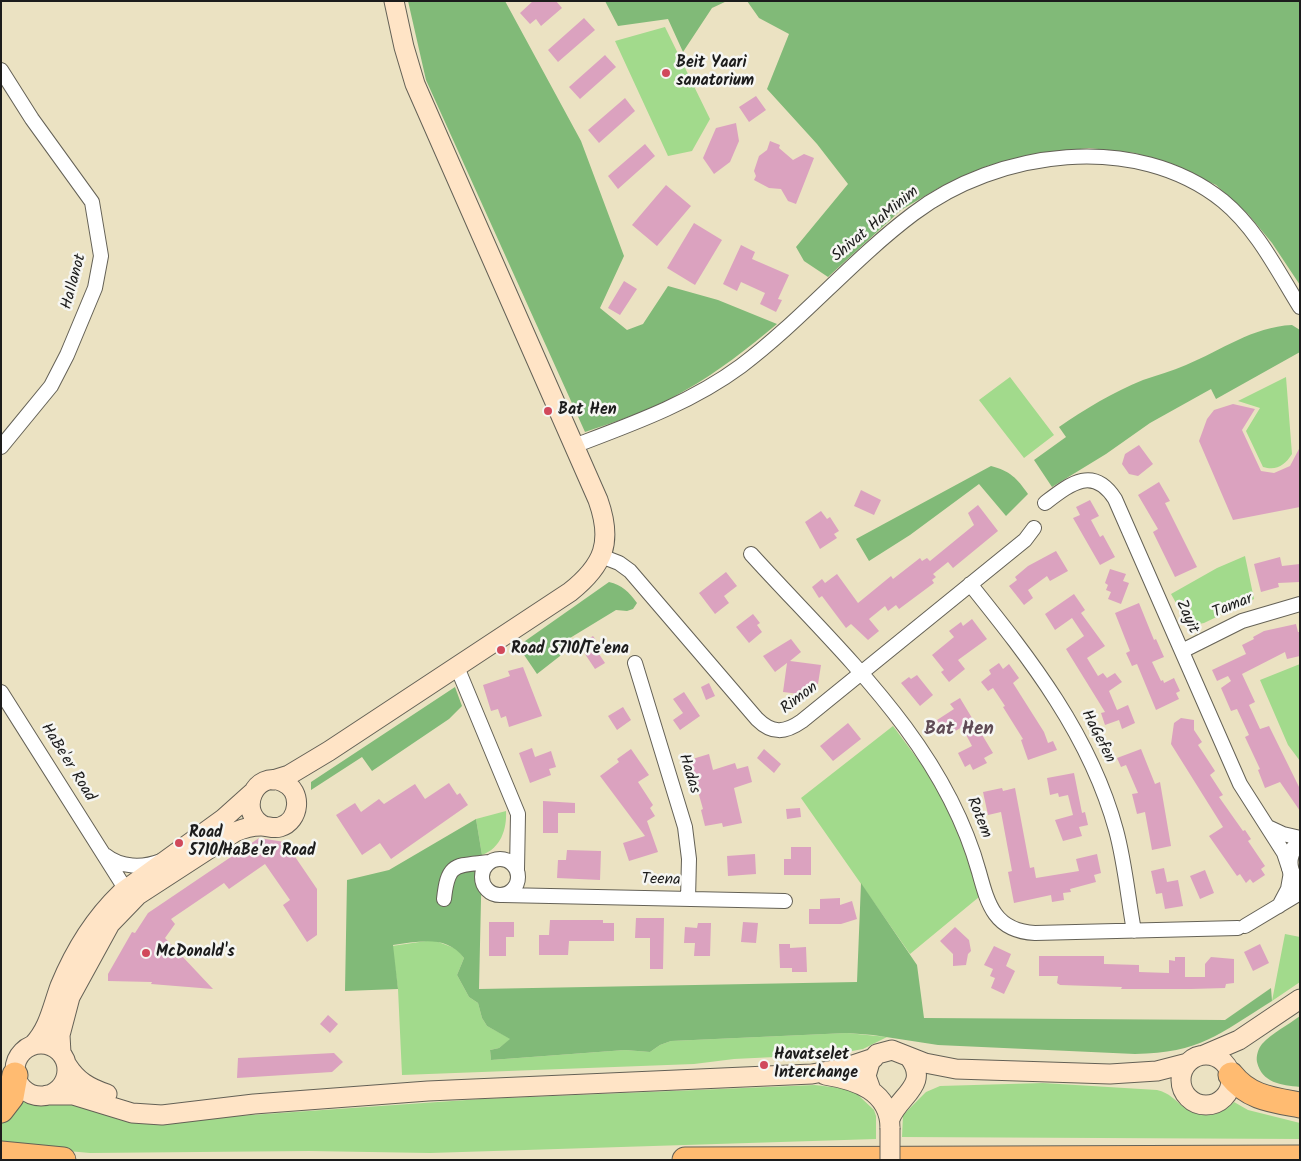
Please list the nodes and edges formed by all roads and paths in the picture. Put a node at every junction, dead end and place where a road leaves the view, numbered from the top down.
1 (394, 1) edge
2 (1, 70) edge
3 (1300, 308) edge
4 (574, 446) junction
5 (1, 447) edge
6 (1046, 503) dead end
7 (1034, 528) dead end
8 (751, 554) dead end
9 (601, 556) junction
10 (970, 584) junction
11 (1300, 604) edge
12 (1182, 652) junction
13 (635, 663) dead end
14 (457, 667) junction
15 (861, 674) junction
16 (1, 692) edge
17 (329, 752) junction
18 (273, 780) junction
19 (252, 793) junction
20 (296, 796) junction
21 (1264, 824) junction
22 (264, 826) junction
23 (517, 832) junction
24 (1300, 840) edge
25 (103, 853) junction
26 (169, 858) junction
27 (491, 861) junction
28 (517, 873) junction
29 (1293, 874) edge
30 (132, 892) junction
31 (1300, 893) edge
32 (503, 895) junction
33 (536, 896) junction
34 (444, 899) dead end
35 (688, 899) junction
36 (785, 900) dead end
37 (1279, 906) junction
38 (1134, 931) junction
39 (1300, 999) edge
40 (1257, 1029) junction
41 (33, 1045) junction
42 (909, 1057) junction
43 (874, 1058) junction
44 (64, 1059) junction
45 (1196, 1059) junction
46 (956, 1069) junction
47 (1230, 1073) junction
48 (812, 1074) junction
49 (1110, 1074) junction
50 (15, 1075) junction
51 (1183, 1090) junction
52 (910, 1091) junction
53 (874, 1093) junction
54 (47, 1095) junction
55 (254, 1104) junction
56 (1300, 1105) edge
57 (1, 1110) edge
58 (890, 1124) junction
59 (1, 1154) edge
60 (1300, 1158) edge
61 (63, 1160) edge
62 (685, 1160) edge
63 (890, 1160) edge

1 - 4 main road
2 - 5 street, HaIlanot
3 - 4 street, Shivat HaMinim
4 - 9 main road
6 - 12 street, Zayit
7 - 10 street, Rimon
8 - 15 street, Rotem
9 - 14 main road
9 - 15 street, Rimon
10 - 15 street, Rimon
10 - 38 street, HaGefen
11 - 12 street, Tamar
12 - 21 street, Zayit
13 - 35 street, Hadas
14 - 17 main road
14 - 23 street
15 - 38 street, Rotem
16 - 25 street, HaBe'er Road
17 - 18 main road
17 - 20 main road
18 - 19 main road
18 - 20 main road
19 - 22 main road
19 - 26 main road
20 - 22 main road
21 - 24 street
21 - 29 street, Zayit
22 - 30 main road
23 - 27 street
23 - 28 street
24 - 29 street
25 - 26 street, HaBe'er Road
25 - 30 street, HaBe'er Road
26 - 30 main road
27 - 28 street
27 - 32 street
27 - 34 street
28 - 32 street
28 - 33 street
29 - 37 street
30 - 41 main road
30 - 44 main road
31 - 37 street, Rotem
32 - 33 street, Teena
33 - 35 street, Teena
35 - 36 street, Teena
37 - 38 street, Rotem
39 - 40 main road
40 - 45 main road
40 - 47 main road
41 - 44 main road
41 - 50 main road
42 - 43 main road
42 - 46 main road
42 - 52 main road
43 - 48 main road
43 - 53 main road
44 - 54 main road
44 - 55 main road
45 - 47 main road
45 - 49 main road
45 - 51 main road
46 - 49 main road
46 - 52 main road
47 - 51 main road
47 - 56 highway
48 - 53 main road
48 - 55 main road
49 - 51 main road
50 - 54 main road
50 - 57 highway
52 - 53 main road
52 - 58 main road
53 - 58 main road
54 - 55 main road
58 - 63 main road, bridge
59 - 61 highway
60 - 62 highway

